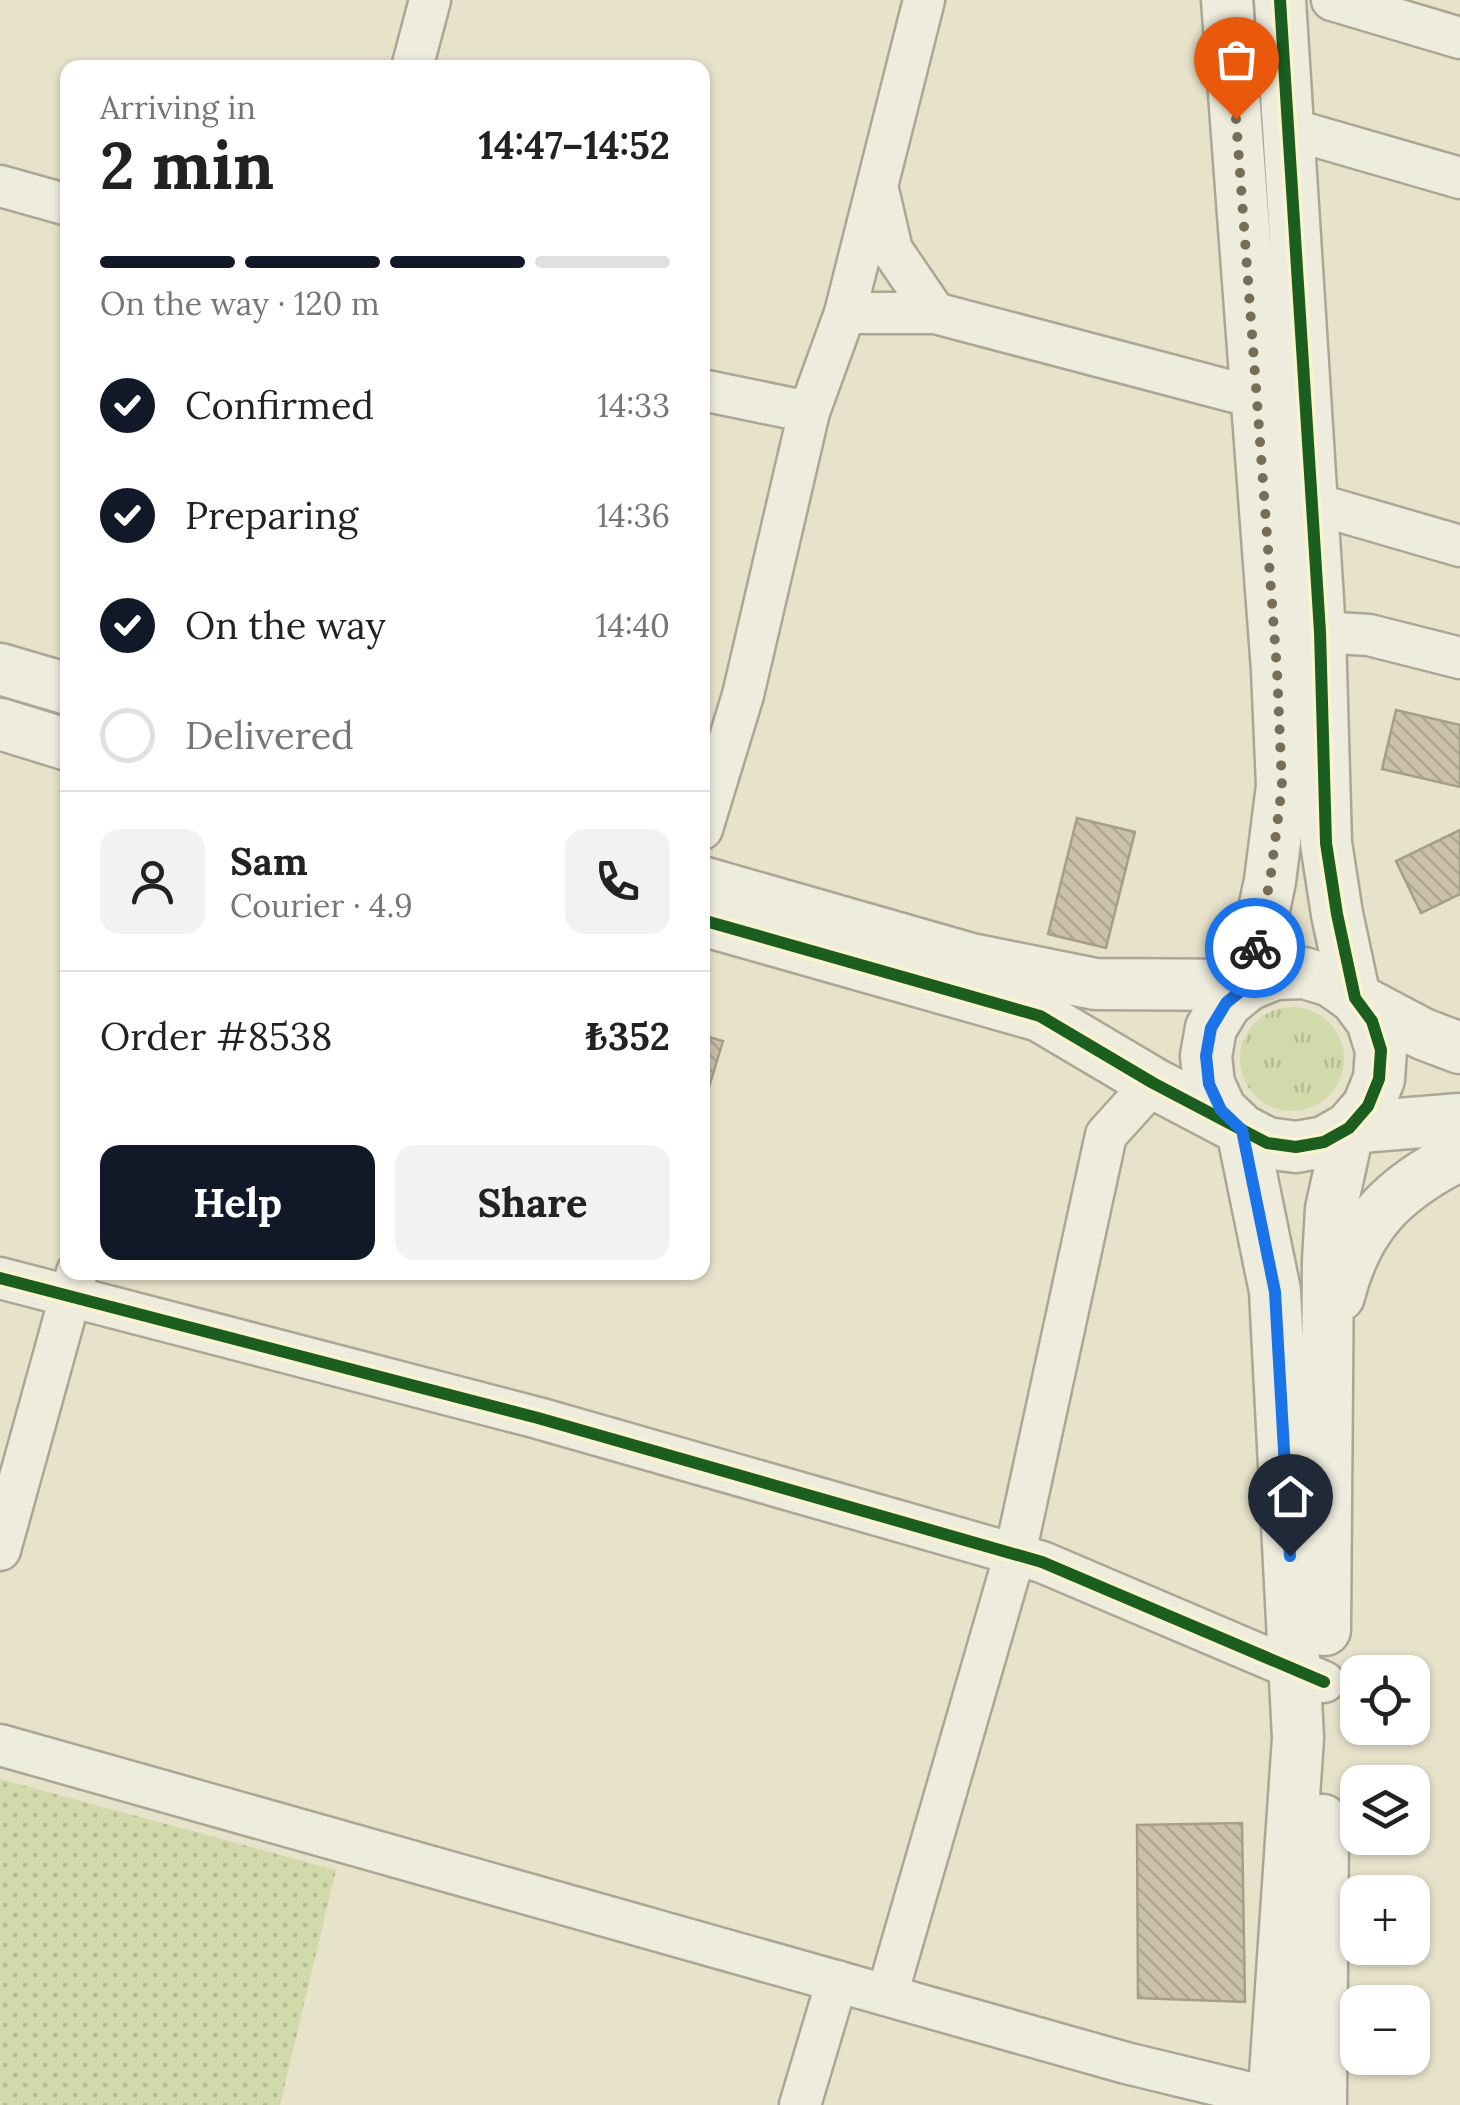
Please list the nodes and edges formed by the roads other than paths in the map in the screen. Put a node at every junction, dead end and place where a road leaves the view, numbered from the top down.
1 (430, 0) edge
2 (924, 0) edge
3 (1227, 0) edge
4 (1280, 0) edge
5 (1332, 0) edge
6 (1460, 38) edge
7 (414, 60) edge
8 (1287, 128) junction
9 (1460, 178) edge
10 (0, 186) edge
11 (877, 186) junction
12 (60, 203) edge
13 (935, 312) junction
14 (845, 313) junction
15 (710, 392) edge
16 (1257, 398) junction
17 (809, 412) junction
18 (1312, 503) junction
19 (1460, 546) edge
20 (1320, 632) junction
21 (1460, 658) edge
22 (0, 669) edge
23 (60, 687) edge
24 (0, 724) edge
25 (60, 743) edge
26 (710, 803) edge
27 (710, 884) edge
28 (710, 922) edge
29 (1248, 985) junction
30 (1355, 998) junction
31 (1460, 1048) edge
32 (1152, 1082) junction
33 (1460, 1119) edge
34 (1349, 1128) junction
35 (1242, 1130) junction
36 (1460, 1155) edge
37 (0, 1278) edge
38 (74, 1284) edge
39 (1327, 1344) junction
40 (0, 1550) edge
41 (1015, 1554) junction
42 (1310, 1676) junction
43 (0, 1745) edge
44 (837, 1981) junction
45 (887, 1995) junction
46 (1291, 2103) edge
47 (800, 2105) edge

1 - 7 street
2 - 11 street
3 - 16 street
4 - 8 street
5 - 6 street
8 - 9 street
8 - 18 street
10 - 12 street
11 - 13 street
11 - 14 street
13 - 14 street
13 - 16 street
14 - 17 street
15 - 17 street
16 - 29 street
17 - 26 street
18 - 19 street
18 - 20 street
20 - 21 street
20 - 30 street
22 - 23 street
24 - 25 street
27 - 29 street
28 - 32 street
29 - 30 street
29 - 35 street
30 - 31 street
30 - 34 street
32 - 35 street
32 - 41 street
33 - 34 street
34 - 35 street
34 - 39 street
35 - 42 street
36 - 39 street
37 - 38 street
38 - 40 street
38 - 41 street
39 - 42 street
41 - 42 street
41 - 45 street
42 - 46 street
43 - 44 street
44 - 45 street
44 - 47 street
45 - 46 street

